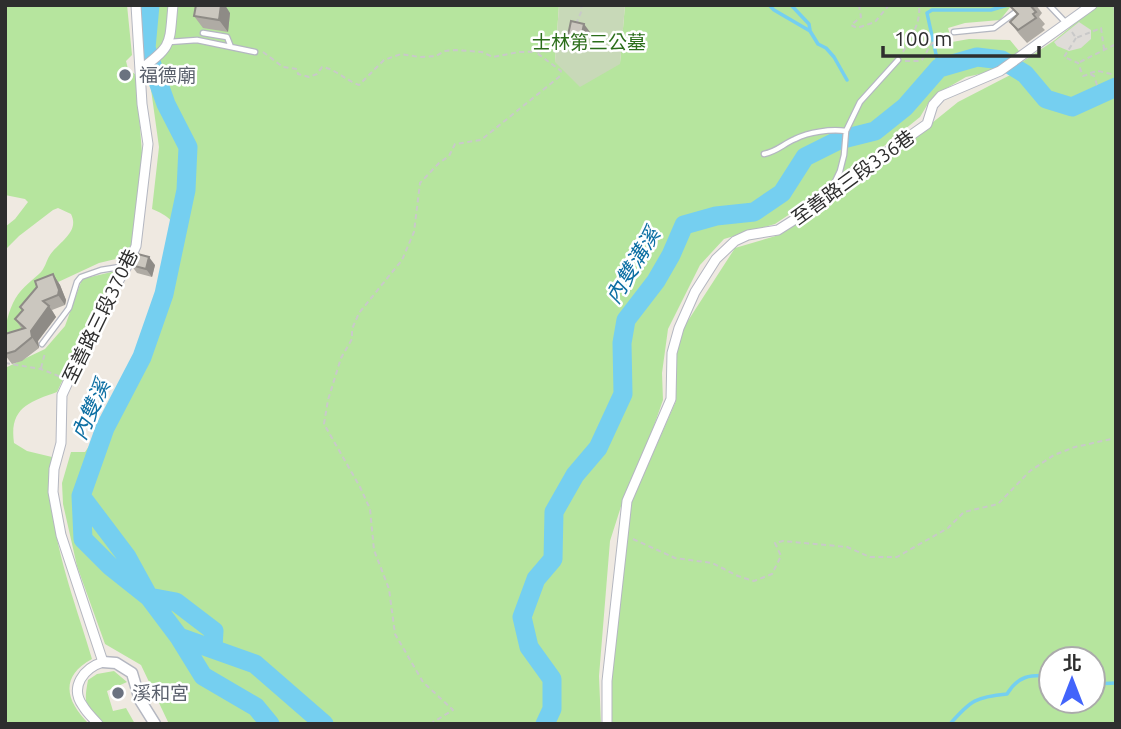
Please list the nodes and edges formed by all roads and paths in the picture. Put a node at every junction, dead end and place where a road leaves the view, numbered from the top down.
1 (136, 5) edge
2 (173, 5) edge
3 (582, 5) edge
4 (859, 5) edge
5 (890, 5) edge
6 (919, 5) edge
7 (1025, 5) edge
8 (1049, 5) edge
9 (1092, 5) edge
10 (1114, 5) edge
11 (1068, 24) junction
12 (573, 26) edge
13 (954, 32) joint
14 (203, 33) dead end
15 (1116, 33) edge
16 (1076, 38) junction
17 (570, 39) edge
18 (169, 42) junction
19 (1116, 44) edge
20 (231, 47) junction
21 (1104, 49) junction
22 (255, 52) joint
23 (537, 53) junction
24 (898, 60) junction
25 (1078, 63) junction
26 (140, 70) junction
27 (1090, 74) junction
28 (1116, 75) edge
29 (1098, 88) dead end
30 (846, 131) junction
31 (764, 154) dead end
32 (827, 199) junction
33 (127, 266) junction
34 (42, 344) joint
35 (5, 363) edge
36 (41, 369) junction
37 (68, 380) junction
38 (1116, 438) edge
39 (622, 535) junction
40 (103, 662) junction
41 (98, 724) edge
42 (155, 724) edge
43 (430, 724) edge
44 (607, 724) edge

1 - 26 street, 至善路三段370巷
2 - 18 street
3 - 12 path
4 - 5 path
6 - 24 path
7 - 13 lane
8 - 11 lane
9 - 11 street
10 - 15 path
11 - 16 path
11 - 32 street, 至善路三段336巷
13 - 24 path
14 - 20 lane
16 - 21 path
16 - 25 path
17 - 23 path
18 - 20 lane
18 - 26 street
19 - 21 path
20 - 22 lane
21 - 25 path
22 - 23 path
23 - 43 path
24 - 30 lane
25 - 27 path
26 - 33 street, 至善路三段370巷
27 - 28 path
27 - 29 path
30 - 31 lane
30 - 32 lane
32 - 39 street, 至善路三段336巷
33 - 34 lane
33 - 37 street, 至善路三段370巷
34 - 36 path
35 - 36 path
36 - 37 path
37 - 40 street, 至善路三段370巷
38 - 39 path
39 - 44 street, 至善路三段336巷
40 - 41 street
40 - 42 street

